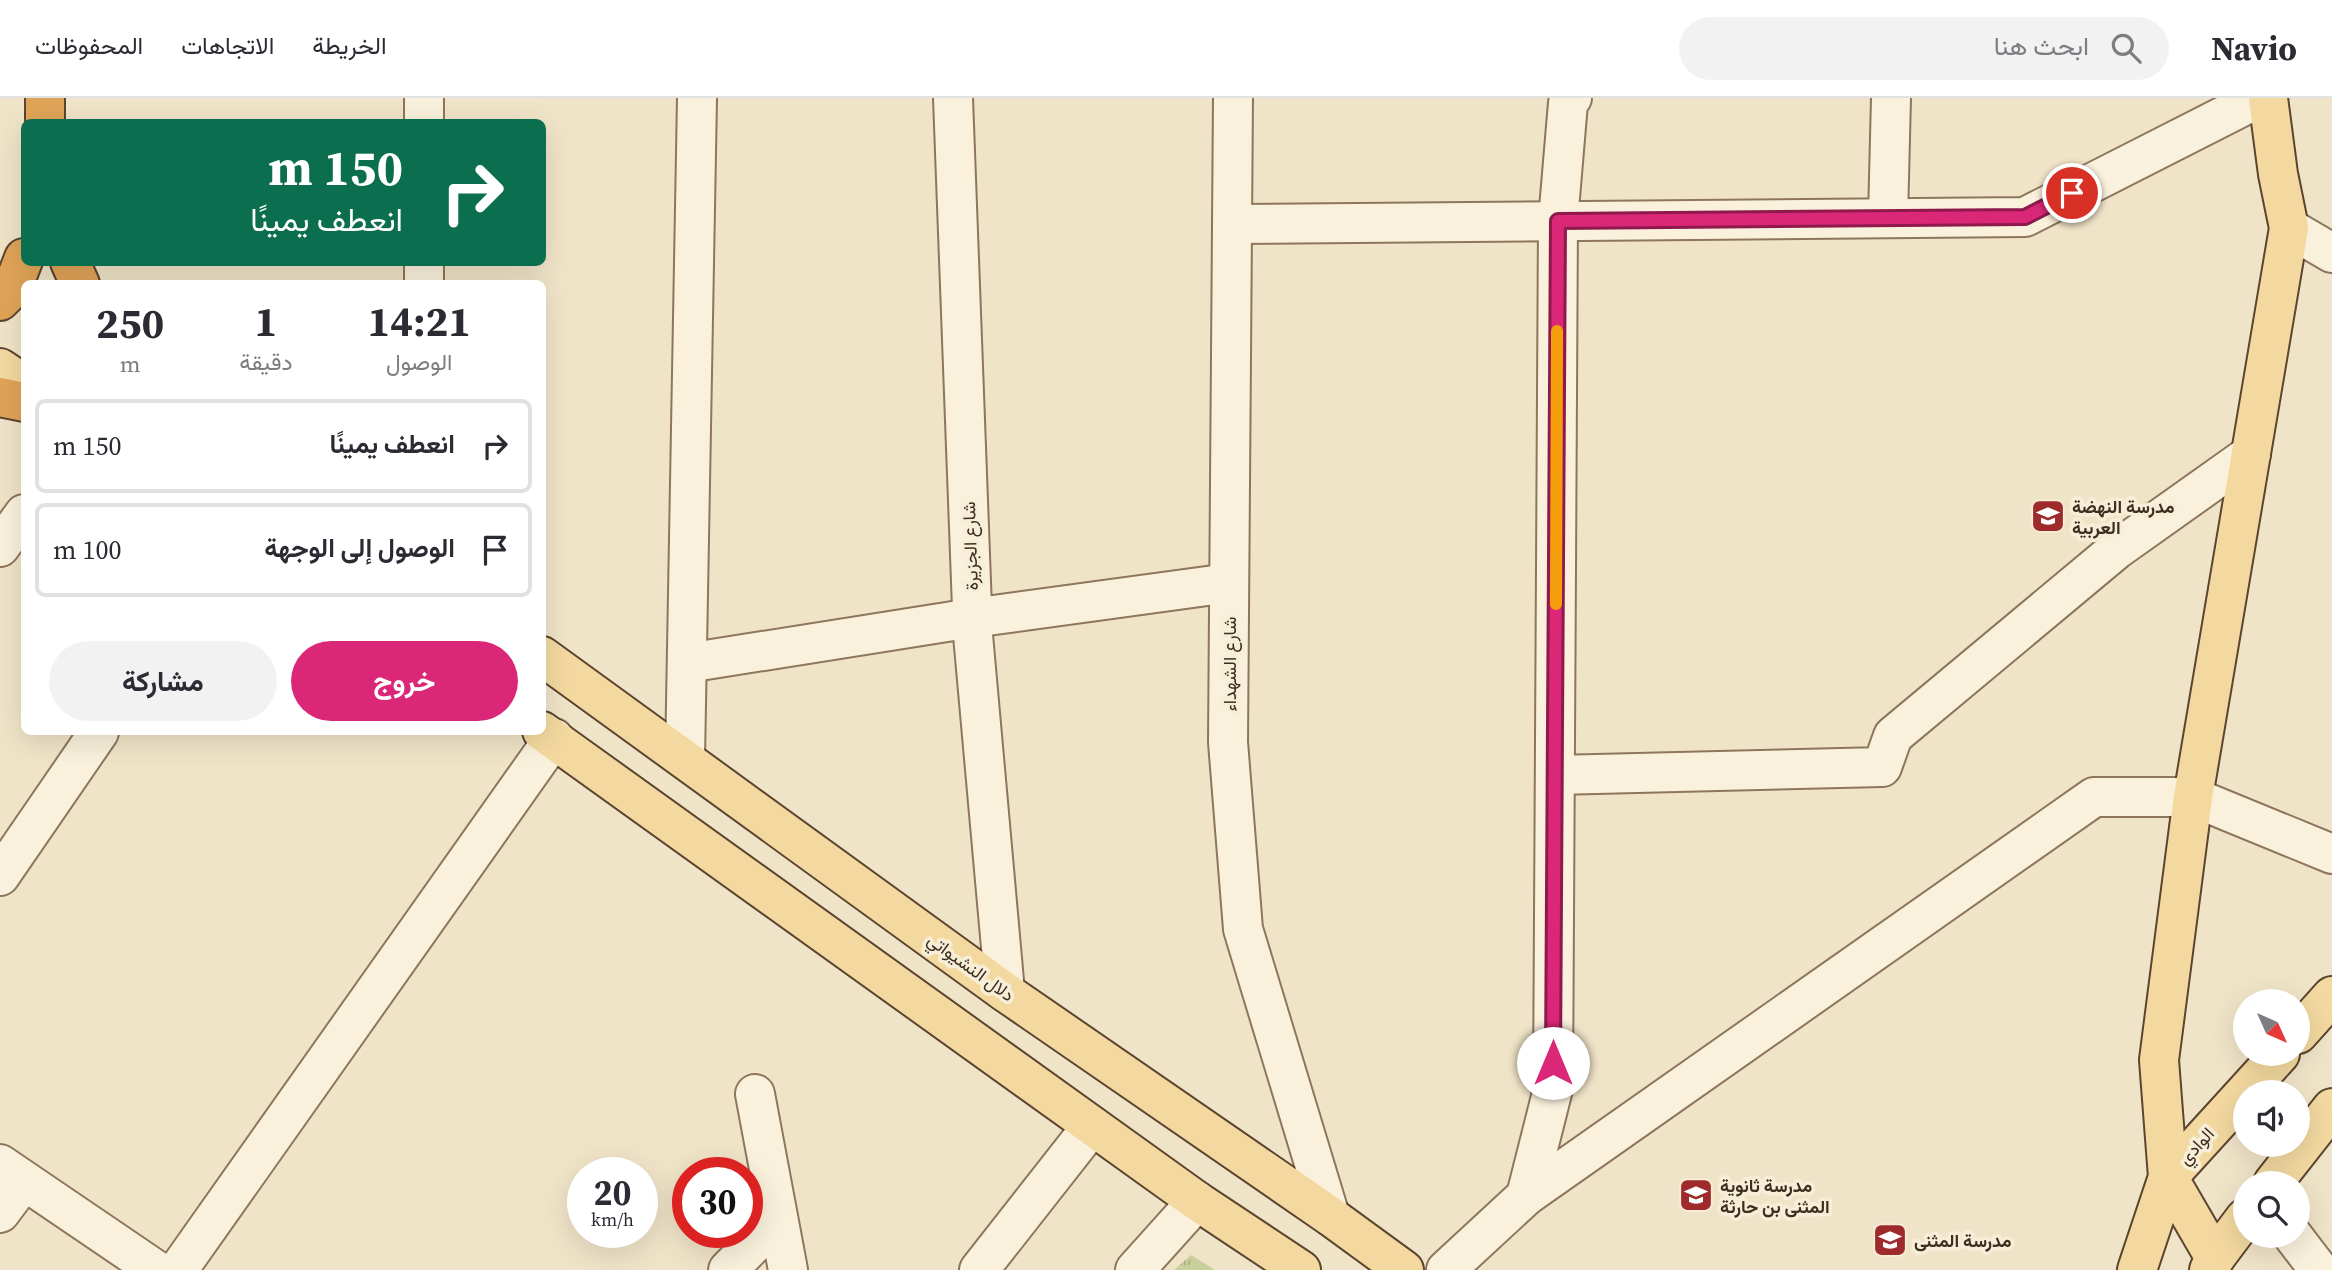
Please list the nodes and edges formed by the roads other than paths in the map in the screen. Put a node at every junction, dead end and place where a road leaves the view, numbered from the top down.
1 (45, 98) edge
2 (424, 98) edge
3 (697, 98) edge
4 (953, 98) edge
5 (1233, 98) edge
6 (1572, 98) edge
7 (1891, 98) edge
8 (2259, 98) edge
9 (2268, 98) edge
10 (45, 119) edge
11 (424, 119) edge
12 (1888, 218) junction
13 (1558, 221) junction
14 (1232, 224) junction
15 (2318, 238) edge
16 (0, 368) edge
17 (21, 382) edge
18 (0, 397) edge
19 (21, 401) edge
20 (2251, 454) junction
21 (21, 518) edge
22 (0, 547) edge
23 (1229, 583) junction
24 (972, 618) junction
25 (546, 659) edge
26 (687, 663) junction
27 (97, 735) edge
28 (548, 735) edge
29 (685, 759) junction
30 (1555, 775) junction
31 (2193, 797) junction
32 (2332, 854) edge
33 (0, 876) edge
34 (1005, 992) junction
35 (2332, 996) edge
36 (2310, 1021) edge
37 (2269, 1066) edge
38 (755, 1094) dead end
39 (2332, 1108) edge
40 (1092, 1126) junction
41 (2282, 1171) edge
42 (12, 1172) edge
43 (2168, 1177) junction
44 (1526, 1196) junction
45 (1196, 1200) junction
46 (0, 1213) edge
47 (1330, 1216) junction
48 (778, 1219) junction
49 (2233, 1235) edge
50 (2302, 1248) edge
51 (2212, 1264) edge
52 (156, 1270) edge
53 (178, 1270) edge
54 (728, 1270) edge
55 (788, 1270) edge
56 (979, 1270) edge
57 (1135, 1270) edge
58 (1301, 1270) edge
59 (1405, 1270) edge
60 (1446, 1270) edge
61 (2137, 1270) edge
62 (2319, 1270) edge

1 - 10 highway
2 - 11 street
3 - 26 street
4 - 24 street, شارع الجزيرة
5 - 14 street, شارع الشهداء
6 - 13 street
7 - 12 street
8 - 12 street
9 - 15 main road
12 - 13 street
13 - 14 street
13 - 30 street
14 - 23 street, شارع الشهداء
15 - 20 main road
16 - 17 main road
18 - 19 highway
20 - 30 street
20 - 31 main road
21 - 22 street
23 - 24 street
23 - 47 street, شارع الشهداء
24 - 26 street
24 - 34 street, شارع الجزيرة
25 - 29 main road, دلال النشيواتي
26 - 29 street
27 - 33 street
28 - 40 main road
28 - 53 street
29 - 34 main road, دلال النشيواتي
30 - 44 street
31 - 32 street
31 - 43 main road
31 - 44 street
34 - 47 main road, دلال النشيواتي
35 - 36 main road
37 - 43 main road, الوادي
38 - 48 street
39 - 41 main road
40 - 45 main road
40 - 56 street
42 - 46 street
42 - 52 street
43 - 51 main road
43 - 61 main road
44 - 60 street
45 - 57 street
45 - 58 main road
47 - 59 main road, دلال النشيواتي
48 - 54 street
48 - 55 street
49 - 51 main road
50 - 62 street

